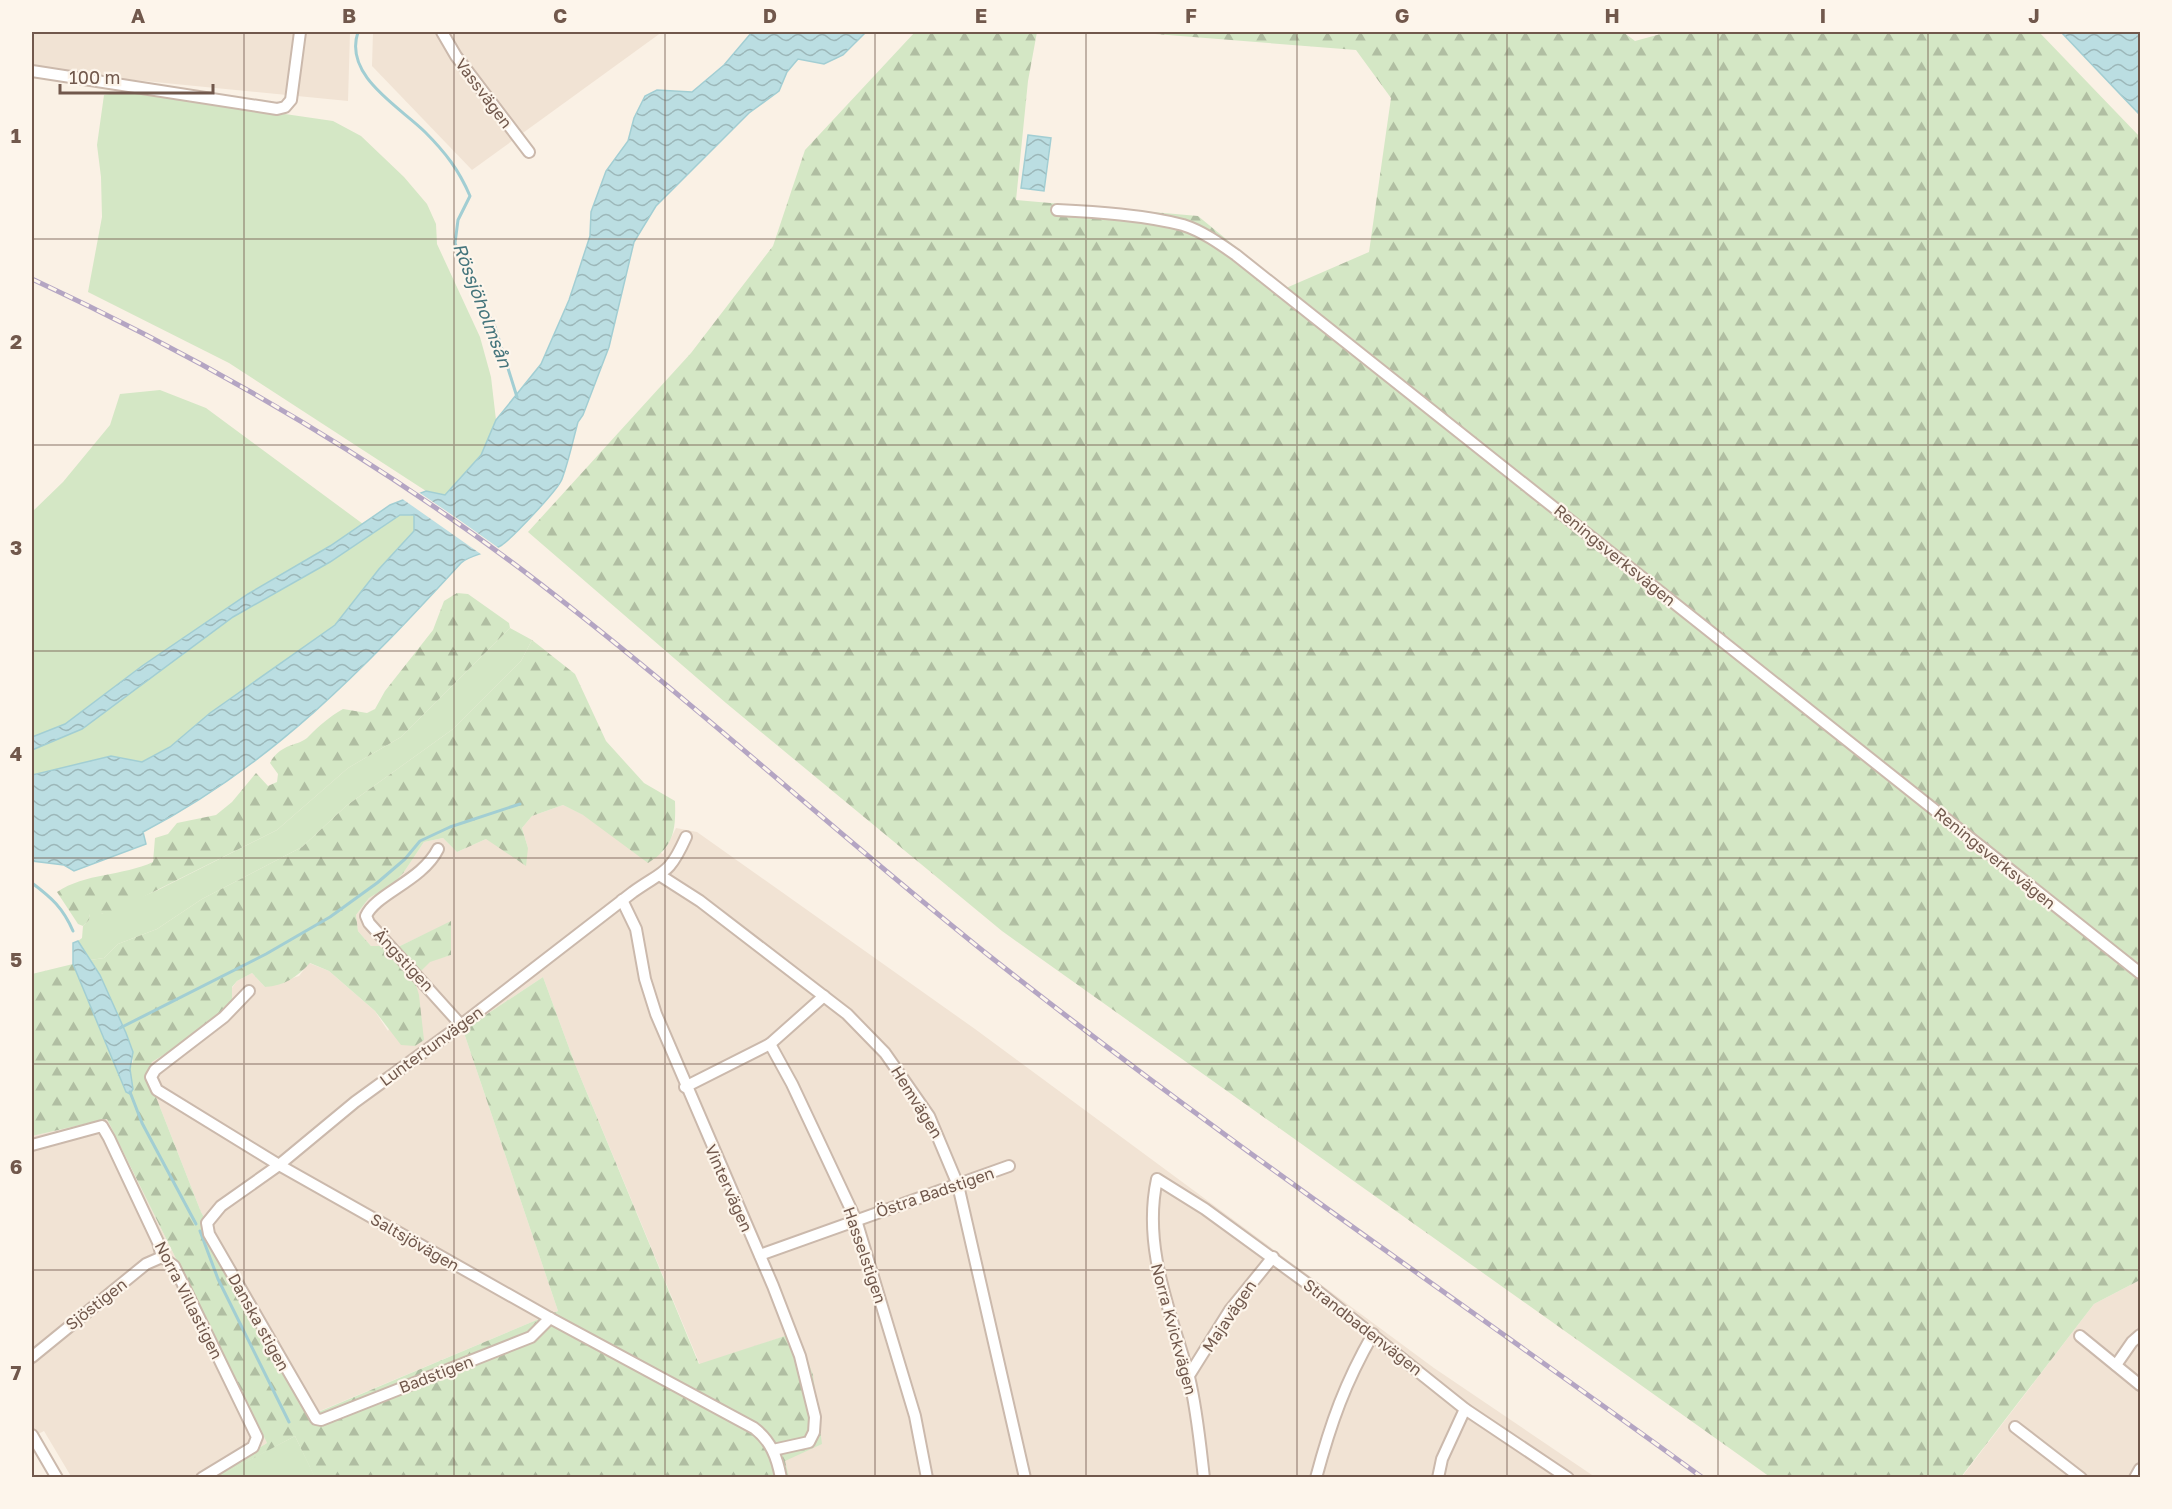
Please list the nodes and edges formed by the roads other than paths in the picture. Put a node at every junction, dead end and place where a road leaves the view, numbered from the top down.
1 (300, 32) edge
2 (442, 32) edge
3 (32, 71) edge
4 (529, 152) dead end
5 (1057, 210) dead end
6 (686, 837) dead end
7 (438, 849) dead end
8 (661, 876) junction
9 (622, 900) junction
10 (2140, 974) edge
11 (249, 991) dead end
12 (824, 996) junction
13 (461, 1025) junction
14 (770, 1044) junction
15 (685, 1087) junction
16 (32, 1145) edge
17 (279, 1165) junction
18 (1009, 1166) dead end
19 (1157, 1179) joint
20 (958, 1185) junction
21 (856, 1220) junction
22 (207, 1223) joint
23 (760, 1255) junction
24 (162, 1257) junction
25 (1273, 1257) junction
26 (550, 1318) junction
27 (1373, 1334) junction
28 (2140, 1335) edge
29 (2080, 1336) dead end
30 (32, 1357) edge
31 (2116, 1365) junction
32 (1188, 1377) junction
33 (2140, 1385) edge
34 (1465, 1409) junction
35 (316, 1419) joint
36 (2015, 1427) dead end
37 (32, 1435) edge
38 (773, 1450) junction
39 (2140, 1469) edge
40 (57, 1478) edge
41 (202, 1478) edge
42 (781, 1478) edge
43 (927, 1478) edge
44 (1025, 1478) edge
45 (1204, 1478) edge
46 (1316, 1478) edge
47 (1438, 1478) edge
48 (1568, 1478) edge
49 (2081, 1478) edge
50 (2135, 1478) edge

1 - 3 street
2 - 4 street, Vassvägen
5 - 10 street, Reningsverksvägen
6 - 8 street
7 - 13 street, Ängstigen
8 - 9 street, Luntertunvägen
8 - 12 street, Hemvägen
9 - 13 street, Luntertunvägen
9 - 15 street, Vintervägen
11 - 17 street, Saltsjövägen
12 - 14 street
12 - 20 street, Hemvägen
13 - 17 street, Luntertunvägen
14 - 15 street
14 - 21 street, Hasselstigen
15 - 23 street, Vintervägen
16 - 24 street, Norra Villastigen
17 - 22 street, Luntertunvägen
17 - 26 street, Saltsjövägen
18 - 20 street, Östra Badstigen
19 - 25 street, Strandbadenvägen
19 - 32 street, Norra Kvickvägen
20 - 21 street, Östra Badstigen
20 - 44 street, Hemvägen
21 - 23 street, Östra Badstigen
21 - 43 street, Hasselstigen
22 - 35 street, Danska stigen
23 - 38 street, Vintervägen
24 - 30 street, Sjöstigen
24 - 41 street, Norra Villastigen
25 - 27 street, Strandbadenvägen
25 - 32 street, Majavägen
26 - 35 street, Badstigen
26 - 38 street, Saltsjövägen
27 - 34 street, Strandbadenvägen
27 - 46 street
28 - 31 street
29 - 31 street
31 - 33 street
32 - 45 street, Norra Kvickvägen
34 - 47 street
34 - 48 street, Strandbadenvägen
36 - 49 street
37 - 40 street
38 - 42 street, Saltsjövägen
39 - 50 street

